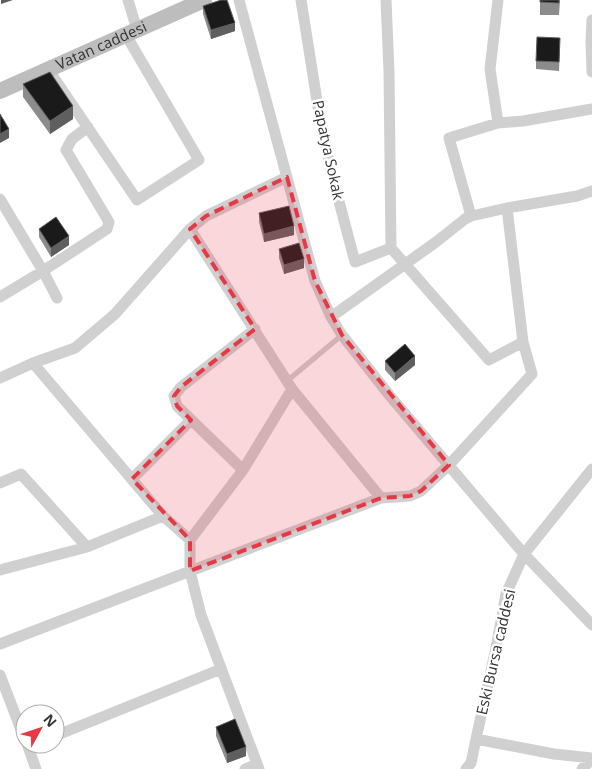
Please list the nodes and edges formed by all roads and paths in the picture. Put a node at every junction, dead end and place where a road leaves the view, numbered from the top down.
1 (128, 0) edge
2 (204, 0) edge
3 (240, 0) edge
4 (300, 0) edge
5 (386, 0) edge
6 (498, 0) edge
7 (592, 20) edge
8 (132, 32) junction
9 (48, 69) junction
10 (592, 72) edge
11 (0, 91) edge
12 (592, 109) edge
13 (498, 123) junction
14 (88, 127) junction
15 (287, 177) junction
16 (592, 191) edge
17 (0, 199) edge
18 (507, 208) junction
19 (471, 216) junction
20 (190, 229) junction
21 (391, 248) junction
22 (406, 264) junction
23 (43, 271) junction
24 (0, 297) edge
25 (57, 298) dead end
26 (331, 317) junction
27 (255, 329) junction
28 (342, 336) junction
29 (523, 342) junction
30 (33, 363) junction
31 (0, 378) edge
32 (290, 385) junction
33 (191, 420) junction
34 (449, 465) junction
35 (592, 469) edge
36 (243, 470) junction
37 (132, 480) junction
38 (0, 483) edge
39 (381, 498) junction
40 (163, 516) junction
41 (190, 540) junction
42 (87, 547) junction
43 (524, 554) junction
44 (0, 570) edge
45 (190, 571) junction
46 (592, 626) edge
47 (0, 644) edge
48 (221, 668) junction
49 (0, 676) edge
50 (15, 712) edge
51 (65, 732) edge
52 (476, 739) junction
53 (31, 754) edge
54 (592, 758) edge
55 (258, 766) edge
56 (36, 769) edge
57 (245, 769) edge
58 (466, 769) edge
59 (582, 769) edge

1 - 8 street
2 - 8 street, Vatan caddesi
3 - 15 street
4 - 21 street, Papatya Sokak
5 - 21 street
6 - 13 street
7 - 10 street
8 - 9 street, Vatan caddesi
8 - 14 street
9 - 11 street, Vatan caddesi
9 - 14 street
12 - 13 street
13 - 19 street
14 - 23 street
15 - 20 street
15 - 26 street
16 - 18 street
17 - 23 street
18 - 19 street
18 - 29 street
19 - 22 street
20 - 27 street
20 - 30 street
21 - 22 street
22 - 26 street
22 - 29 street
23 - 24 street
23 - 25 street
26 - 28 street
27 - 32 street
27 - 33 street
28 - 32 lane
28 - 34 street
29 - 34 street
30 - 31 street
30 - 37 street
32 - 36 street
32 - 39 street
33 - 36 street
33 - 37 street
34 - 39 street
34 - 43 street
35 - 43 street, Eski Bursa caddesi
36 - 41 street
37 - 40 street
38 - 42 street
39 - 45 street
40 - 41 street
40 - 42 street
41 - 45 street
42 - 44 street
43 - 46 street
43 - 52 street, Eski Bursa caddesi
45 - 47 street
45 - 48 street
48 - 51 street
48 - 55 street
49 - 50 street
52 - 54 street
52 - 58 street, Eski Bursa caddesi
53 - 56 street
54 - 59 street
55 - 57 street

